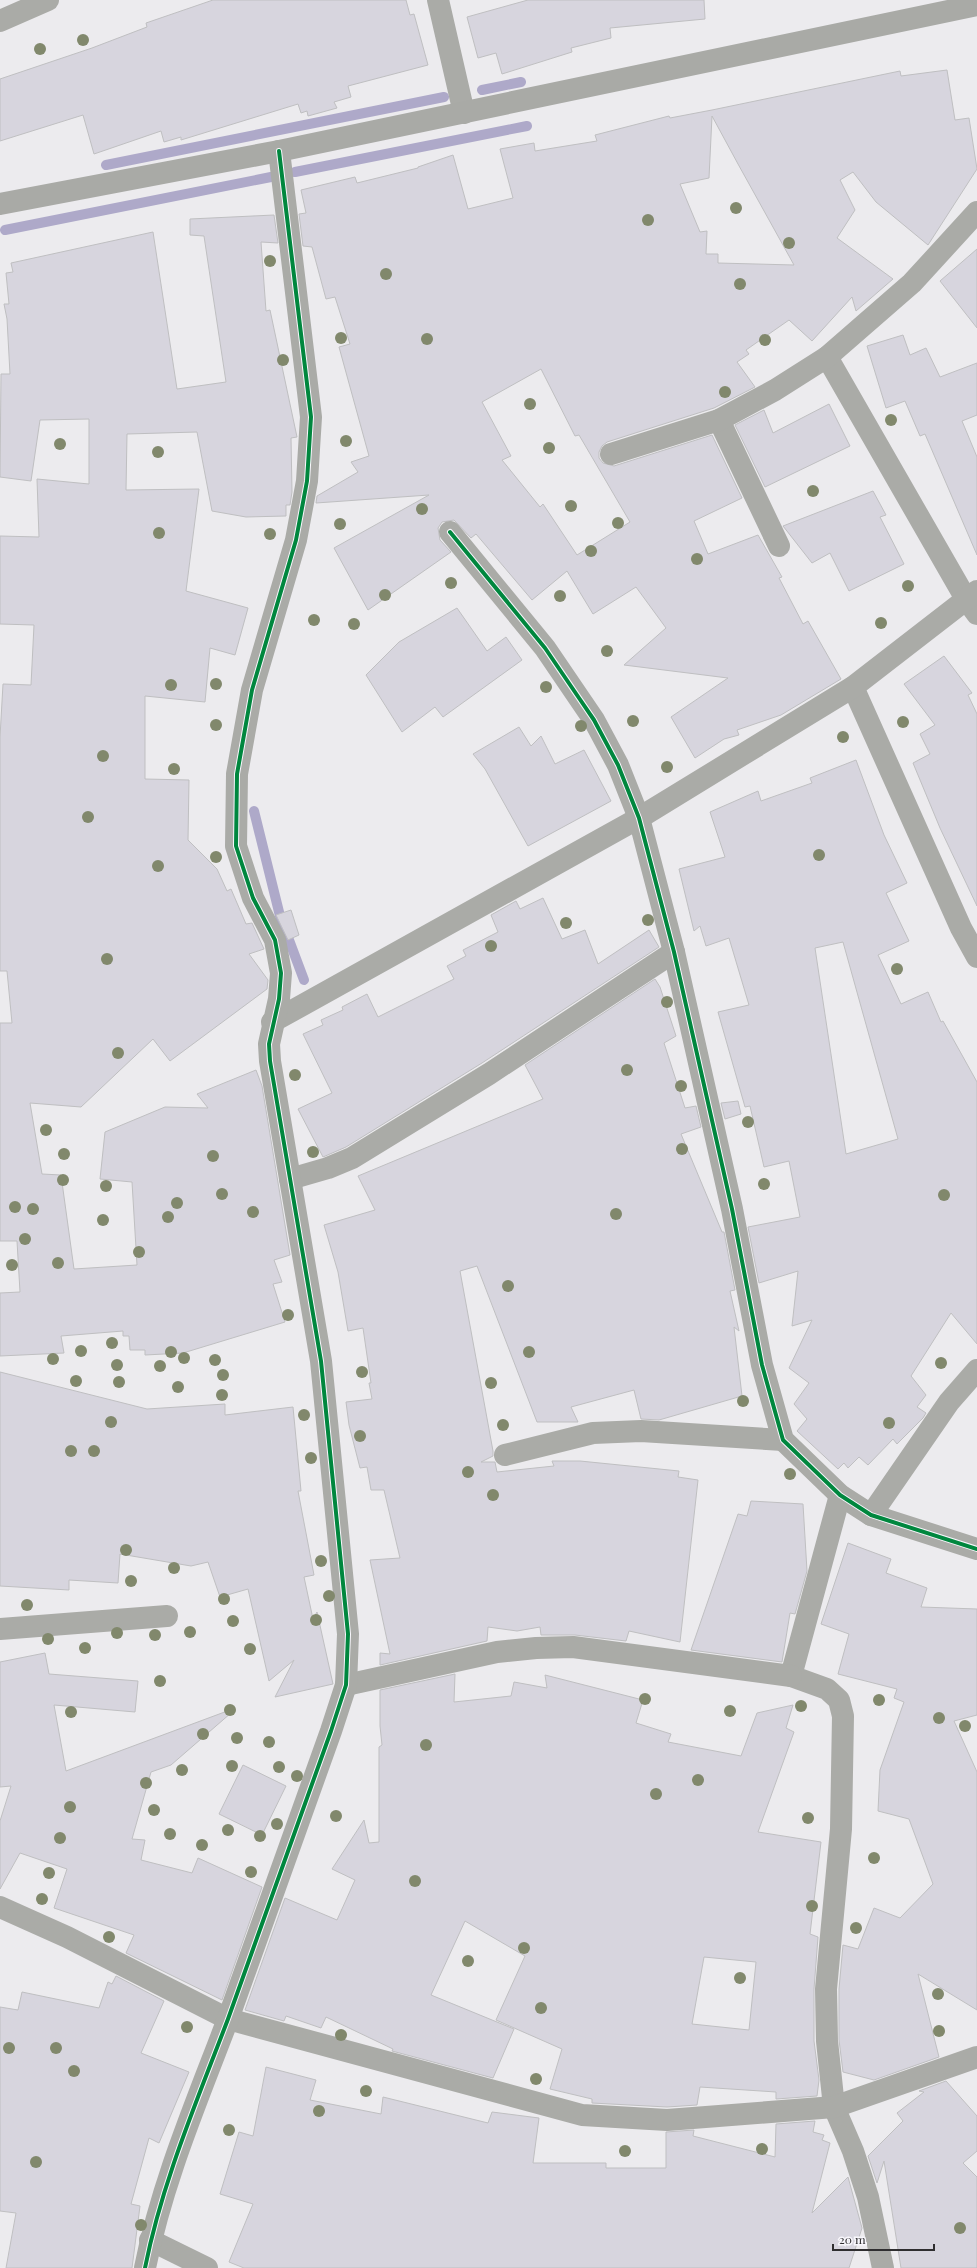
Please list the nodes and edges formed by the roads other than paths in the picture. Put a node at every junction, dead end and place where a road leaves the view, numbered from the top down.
1 (48, 0) edge
2 (438, 0) edge
3 (977, 5) edge
4 (0, 21) edge
5 (464, 113) junction
6 (279, 151) junction
7 (0, 204) edge
8 (977, 212) edge
9 (827, 357) junction
10 (718, 420) junction
11 (611, 454) dead end
12 (450, 532) dead end
13 (779, 546) dead end
14 (973, 601) edge
15 (853, 687) junction
16 (639, 818) junction
17 (674, 952) junction
18 (977, 957) edge
19 (272, 1022) junction
20 (290, 1179) junction
21 (977, 1370) edge
22 (783, 1440) junction
23 (505, 1455) dead end
24 (840, 1495) junction
25 (871, 1515) junction
26 (977, 1549) edge
27 (167, 1616) dead end
28 (0, 1629) edge
29 (790, 1676) junction
30 (346, 1685) junction
31 (0, 1906) edge
32 (228, 2019) junction
33 (977, 2057) edge
34 (834, 2107) junction
35 (150, 2240) junction
36 (145, 2268) edge
37 (207, 2268) edge
38 (883, 2268) edge

1 - 4 street
2 - 5 street
3 - 5 main road
5 - 6 main road
6 - 7 main road
6 - 19 street
8 - 9 street
9 - 10 street
9 - 14 street
10 - 11 street
10 - 13 street
12 - 16 street
14 - 15 street
15 - 16 street
15 - 18 street
16 - 17 street
16 - 19 street
17 - 20 street
17 - 22 street
19 - 20 street
20 - 30 street
21 - 25 street
22 - 23 street
22 - 24 street
24 - 25 street
24 - 29 street
25 - 26 street
27 - 28 street
29 - 30 street
29 - 34 street
30 - 32 street
31 - 32 street
32 - 34 street
32 - 35 street
33 - 34 street
34 - 38 street
35 - 36 street
35 - 37 street

